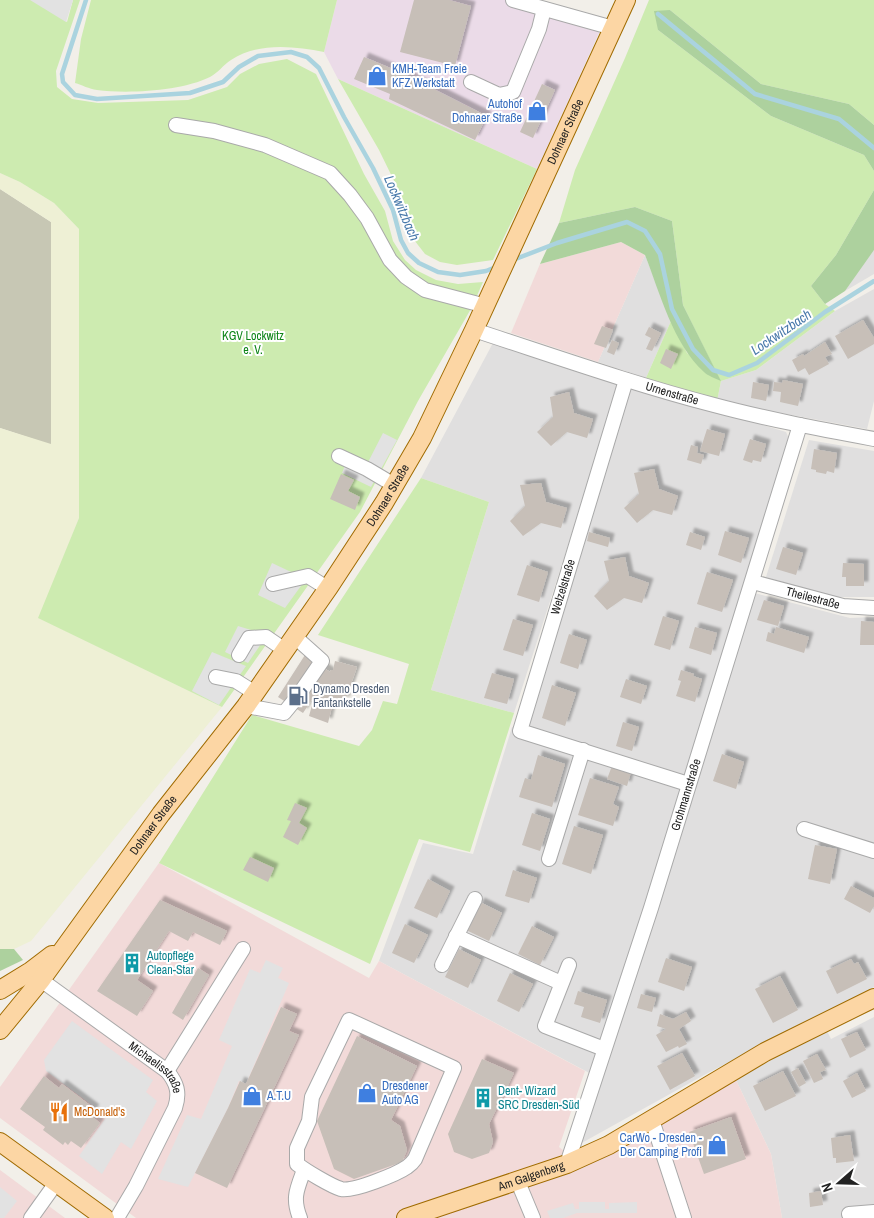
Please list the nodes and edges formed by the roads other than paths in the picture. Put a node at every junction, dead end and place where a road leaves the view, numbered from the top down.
1 (513, 0) edge
2 (626, 0) edge
3 (544, 9) junction
4 (613, 28) junction
5 (471, 82) dead end
6 (176, 125) dead end
7 (487, 303) junction
8 (474, 330) junction
9 (626, 380) junction
10 (800, 425) junction
11 (874, 439) edge
12 (339, 456) dead end
13 (394, 485) junction
14 (753, 582) junction
15 (273, 584) dead end
16 (327, 588) junction
17 (874, 608) edge
18 (290, 643) junction
19 (239, 655) dead end
20 (216, 677) dead end
21 (251, 699) junction
22 (583, 750) junction
23 (688, 784) junction
24 (804, 829) dead end
25 (874, 851) edge
26 (549, 859) dead end
27 (475, 899) dead end
28 (456, 936) junction
29 (67, 942) junction
30 (243, 949) dead end
31 (442, 965) dead end
32 (570, 965) dead end
33 (41, 980) junction
34 (562, 983) junction
35 (0, 990) edge
36 (874, 998) edge
37 (0, 1030) edge
38 (604, 1048) junction
39 (167, 1071) junction
40 (652, 1120) junction
41 (0, 1142) edge
42 (566, 1164) junction
43 (304, 1170) junction
44 (518, 1182) junction
45 (56, 1183) junction
46 (874, 1212) edge
47 (849, 1214) dead end
48 (31, 1218) edge
49 (105, 1218) edge
50 (117, 1218) edge
51 (300, 1218) edge
52 (406, 1218) edge
53 (534, 1218) edge
54 (684, 1218) edge

1 - 3 street
2 - 4 main road, Dohnaer Straße
3 - 4 street
3 - 5 street
4 - 7 main road, Dohnaer Straße
6 - 7 street
7 - 8 main road, Dohnaer Straße
8 - 9 street, Urnenstraße
8 - 13 main road, Dohnaer Straße
9 - 10 street, Urnenstraße
9 - 22 street, Welzelstraße
10 - 11 street, Urnenstraße
10 - 14 street, Grohmannstraße
12 - 13 street
13 - 16 main road, Dohnaer Straße
14 - 17 street, Theilestraße
14 - 23 street, Grohmannstraße
15 - 16 street
16 - 18 main road, Dohnaer Straße
18 - 19 street
18 - 21 main road, Dohnaer Straße
18 - 21 street
20 - 21 street
21 - 29 main road, Dohnaer Straße
22 - 23 street, Welzelstraße
22 - 26 street
23 - 38 street, Grohmannstraße
24 - 25 street
27 - 28 street
28 - 31 street
28 - 34 street
29 - 33 main road, Dohnaer Straße
29 - 35 main road, Dohnaer Straße
30 - 39 street
32 - 34 street
33 - 37 main road, Dohnaer Straße
33 - 39 street, Michaelisstraße
34 - 38 street
36 - 40 main road, Am Galgenberg
38 - 42 street, Grohmannstraße
39 - 50 street, Michaelisstraße
40 - 42 main road, Am Galgenberg
40 - 54 street
41 - 45 main road
42 - 44 main road, Am Galgenberg
43 - 43 street
43 - 51 street
44 - 52 main road, Am Galgenberg
44 - 53 street
45 - 48 street
45 - 49 main road
46 - 47 street

